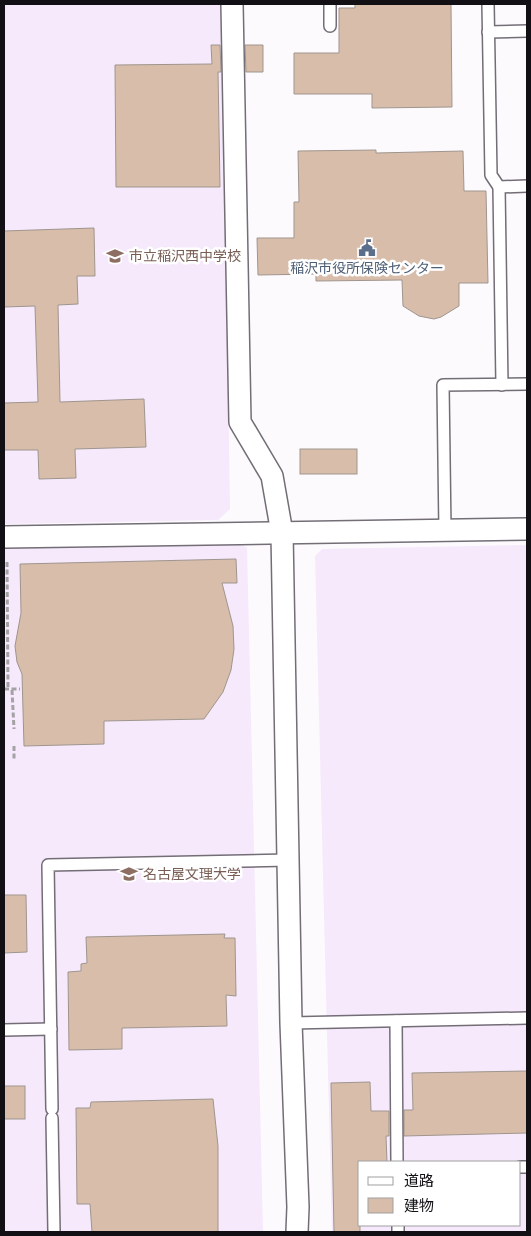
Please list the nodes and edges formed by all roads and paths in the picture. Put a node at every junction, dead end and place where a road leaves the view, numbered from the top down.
1 (232, 4) edge
2 (330, 4) edge
3 (488, 4) edge
4 (330, 26) dead end
5 (527, 31) edge
6 (488, 32) junction
7 (527, 186) edge
8 (499, 187) junction
9 (527, 384) edge
10 (502, 385) junction
11 (445, 530) junction
12 (527, 530) edge
13 (282, 534) junction
14 (4, 537) edge
15 (7, 562) dead end
16 (8, 689) edge
17 (20, 689) dead end
18 (14, 729) dead end
19 (14, 746) dead end
20 (14, 759) dead end
21 (288, 860) junction
22 (527, 1018) edge
23 (396, 1021) junction
24 (291, 1023) junction
25 (51, 1029) junction
26 (4, 1030) edge
27 (397, 1161) edge
28 (54, 1232) edge
29 (297, 1232) edge

1 - 13 street
2 - 4 lane
3 - 6 lane
5 - 6 lane
6 - 8 lane
7 - 8 lane
8 - 10 lane
9 - 10 lane
10 - 11 lane
11 - 12 street
11 - 13 street
13 - 14 street
13 - 21 street
15 - 16 path
16 - 17 path
16 - 18 path
19 - 20 path
21 - 24 street
21 - 25 lane
22 - 23 lane
23 - 24 lane
23 - 27 lane
24 - 29 street
25 - 26 lane
25 - 28 lane

